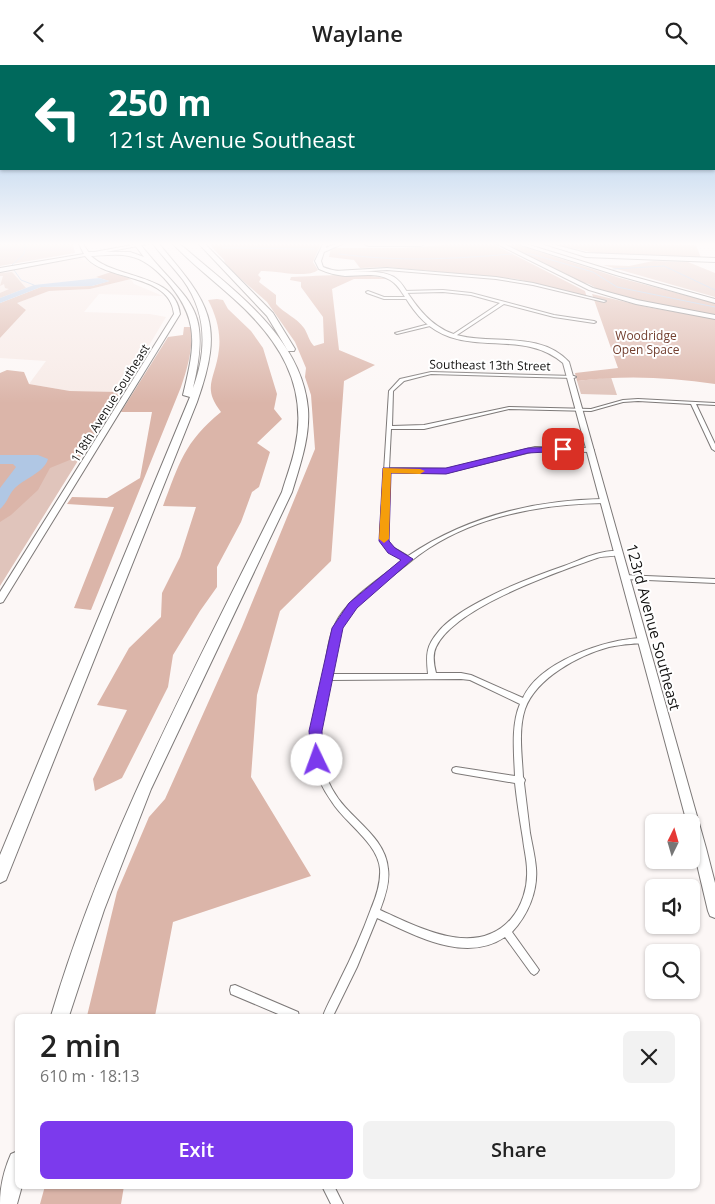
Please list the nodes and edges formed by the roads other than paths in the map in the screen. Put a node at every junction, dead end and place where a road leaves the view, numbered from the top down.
1 (172, 297) edge
2 (183, 297) edge
3 (197, 297) edge
4 (235, 297) edge
5 (251, 297) edge
6 (382, 297) edge
7 (478, 297) edge
8 (588, 297) edge
9 (619, 297) edge
10 (701, 297) edge
11 (408, 298) joint
12 (604, 301) dead end
13 (715, 301) edge
14 (503, 303) junction
15 (715, 317) edge
16 (594, 322) dead end
17 (429, 325) junction
18 (397, 333) dead end
19 (454, 336) junction
20 (572, 377) junction
21 (300, 381) junction
22 (692, 402) junction
23 (715, 404) edge
24 (580, 409) junction
25 (389, 428) junction
26 (178, 436) junction
27 (714, 447) edge
28 (590, 450) junction
29 (387, 470) junction
30 (604, 501) junction
31 (618, 553) junction
32 (408, 559) junction
33 (625, 577) junction
34 (715, 581) edge
35 (0, 600) edge
36 (642, 641) junction
37 (432, 674) junction
38 (327, 677) junction
39 (524, 702) junction
40 (456, 770) dead end
41 (521, 780) junction
42 (0, 875) edge
43 (375, 911) junction
44 (715, 911) edge
45 (507, 931) junction
46 (534, 970) dead end
47 (235, 990) dead end
48 (61, 1014) edge
49 (289, 1014) edge
50 (329, 1014) edge
51 (15, 1172) edge
52 (330, 1189) edge
53 (6, 1204) edge
54 (337, 1204) edge

1 - 35 street, 118th Avenue Southeast
2 - 26 highway
3 - 26 highway
4 - 21 highway
5 - 21 highway
6 - 11 street
7 - 14 street
8 - 12 street
9 - 15 street
10 - 13 street
11 - 17 street
14 - 16 street
14 - 19 street
17 - 18 street
17 - 19 street
19 - 20 street, 123rd Avenue Southeast
20 - 24 street, 123rd Avenue Southeast
20 - 25 street, Southeast 13th Street
21 - 48 highway
22 - 23 street
22 - 24 street
22 - 27 street
24 - 25 street
24 - 28 street, 123rd Avenue Southeast
25 - 29 street
26 - 42 highway
28 - 29 street
28 - 30 street, 123rd Avenue Southeast
29 - 32 street
30 - 31 street, 123rd Avenue Southeast
30 - 32 street
31 - 33 street, 123rd Avenue Southeast
31 - 37 street
32 - 38 street
33 - 34 street
33 - 36 street, 123rd Avenue Southeast
36 - 39 street
36 - 44 street, 123rd Avenue Southeast
37 - 38 street
37 - 39 street
38 - 43 street
39 - 41 street
40 - 41 street
41 - 45 street
43 - 45 street
43 - 50 street
45 - 46 street
47 - 49 street
51 - 53 highway
52 - 54 street

